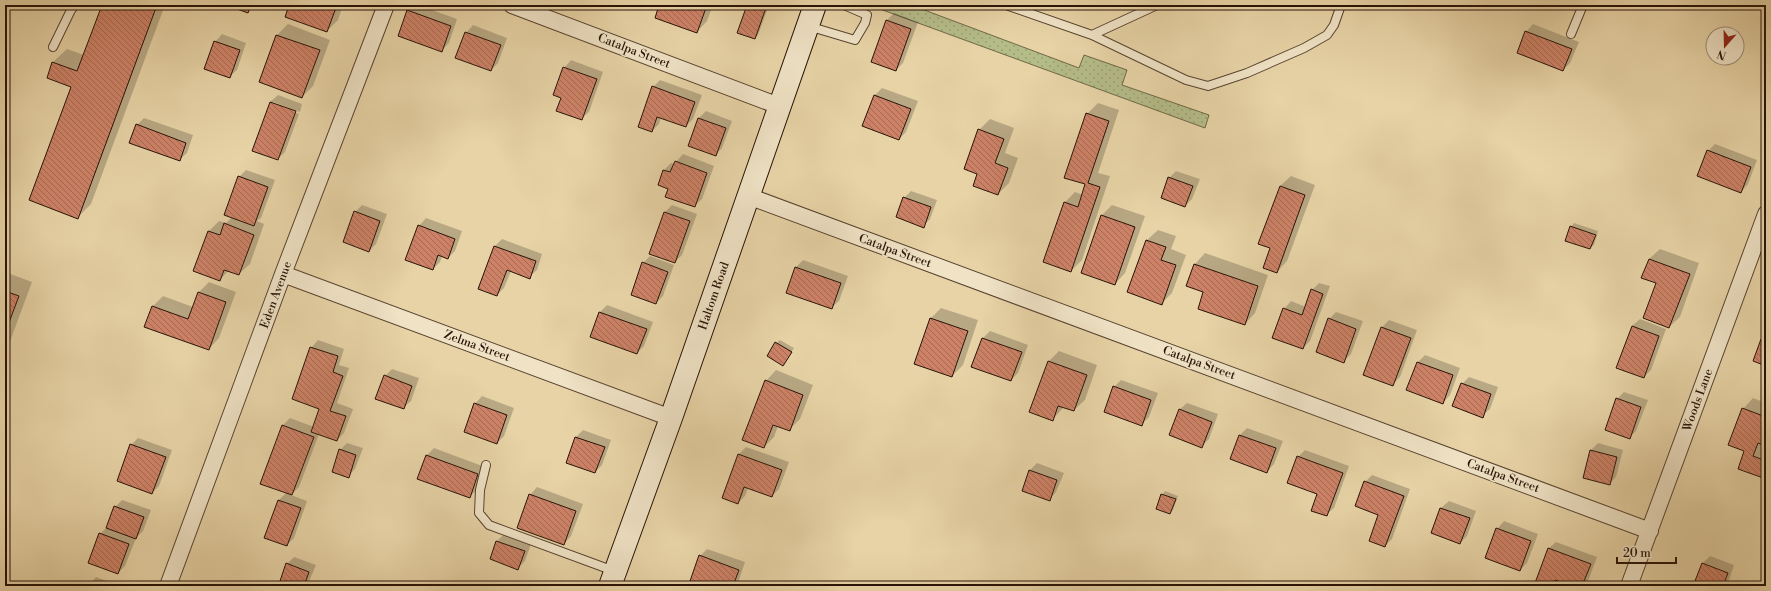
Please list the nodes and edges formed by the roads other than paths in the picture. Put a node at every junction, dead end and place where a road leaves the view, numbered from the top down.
1 (75, 5) edge
2 (386, 5) edge
3 (512, 5) edge
4 (815, 5) edge
5 (844, 5) edge
6 (1006, 5) edge
7 (1157, 5) edge
8 (1341, 5) edge
9 (1582, 5) edge
10 (808, 26) junction
11 (1571, 34) dead end
12 (1092, 35) junction
13 (53, 47) dead end
14 (779, 106) junction
15 (748, 196) junction
16 (1766, 214) edge
17 (283, 274) junction
18 (671, 418) junction
19 (486, 465) dead end
20 (1650, 530) junction
21 (612, 579) edge
22 (168, 586) edge
23 (1629, 586) edge

1 - 13 lane
2 - 17 street, Eden Avenue
3 - 14 street, Catalpa Street
4 - 10 main road, Haltom Road
5 - 10 lane
6 - 12 lane
7 - 12 lane
8 - 12 lane
9 - 11 lane
10 - 14 main road, Haltom Road
14 - 15 main road, Haltom Road
15 - 18 main road, Haltom Road
15 - 20 street, Catalpa Street
16 - 20 street, Woods Lane
17 - 18 street, Zelma Street
17 - 22 street, Eden Avenue
18 - 21 main road, Haltom Road
19 - 21 lane
20 - 23 street, Woods Lane

